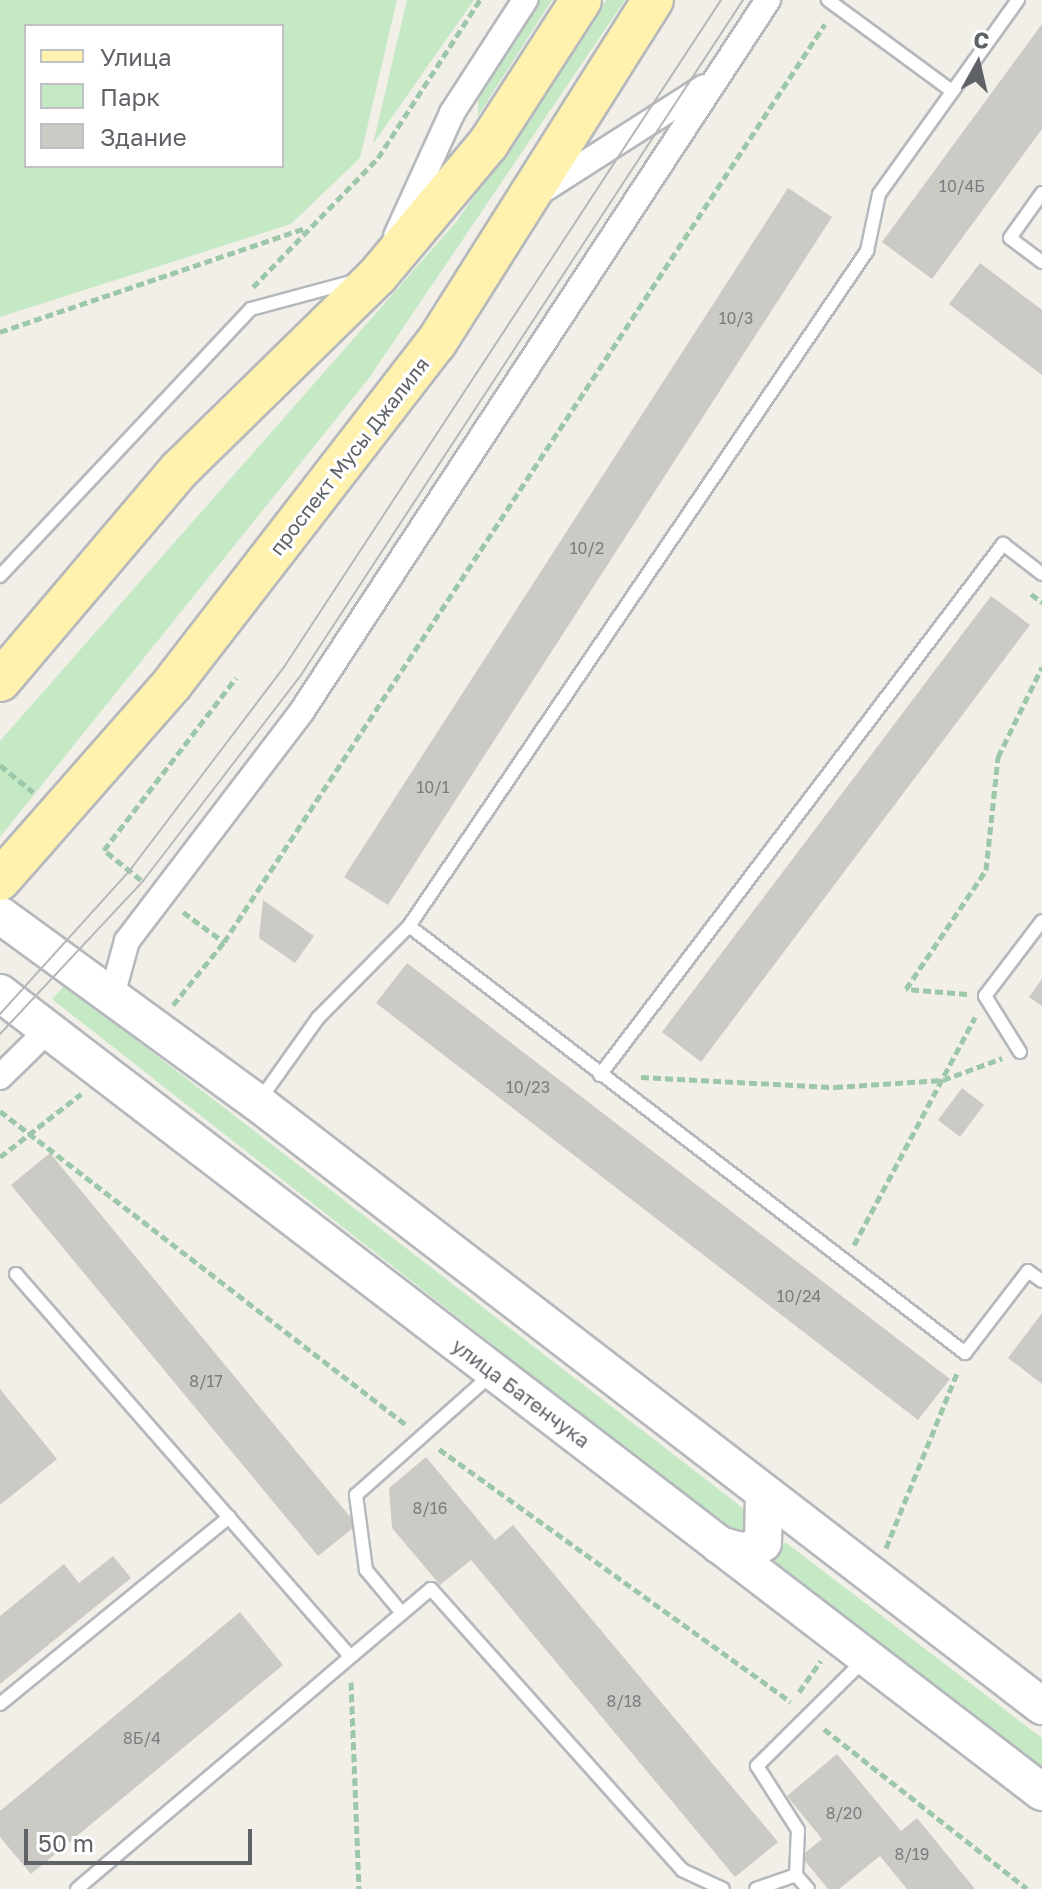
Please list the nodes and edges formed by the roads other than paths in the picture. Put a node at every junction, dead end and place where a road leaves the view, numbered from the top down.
1 (525, 0) edge
2 (581, 0) edge
3 (653, 0) edge
4 (768, 0) edge
5 (1018, 0) edge
6 (833, 3) edge
7 (721, 75) junction
8 (952, 91) junction
9 (1042, 193) edge
10 (524, 202) junction
11 (1042, 262) edge
12 (378, 275) junction
13 (1042, 574) edge
14 (0, 576) edge
15 (0, 681) edge
16 (0, 880) edge
17 (0, 915) edge
18 (1042, 921) edge
19 (409, 926) junction
20 (0, 993) edge
21 (112, 995) junction
22 (48, 1030) junction
23 (1020, 1052) road end
24 (600, 1075) junction
25 (0, 1077) edge
26 (258, 1103) junction
27 (16, 1274) dead end
28 (1042, 1281) edge
29 (494, 1373) junction
30 (764, 1497) junction
31 (229, 1517) junction
32 (719, 1545) junction
33 (401, 1612) junction
34 (350, 1656) junction
35 (866, 1658) junction
36 (0, 1704) edge
37 (1042, 1706) edge
38 (1042, 1792) edge
39 (796, 1875) junction
40 (77, 1889) edge
41 (723, 1889) edge
42 (756, 1889) edge
43 (808, 1889) edge

1 - 12 street
2 - 12 main road
3 - 10 main road, проспект Мусы Джалиля
4 - 7 street
5 - 8 lane
6 - 8 lane
7 - 10 street
7 - 21 street
8 - 19 lane
9 - 11 lane
10 - 16 main road, проспект Мусы Джалиля
12 - 14 lane
12 - 15 main road
13 - 24 lane
17 - 21 main road
18 - 23 lane
19 - 24 lane
19 - 26 lane
20 - 22 main road, улица Батенчука
21 - 26 main road
22 - 25 street
22 - 29 main road, улица Батенчука
24 - 28 lane
26 - 30 main road
27 - 31 lane
29 - 32 main road, улица Батенчука
29 - 33 lane
30 - 32 main road
30 - 37 main road
31 - 34 lane
31 - 36 lane
32 - 35 main road, улица Батенчука
33 - 34 lane
33 - 41 lane
34 - 40 lane
35 - 38 main road, улица Батенчука
35 - 39 lane
39 - 42 lane
39 - 43 lane

